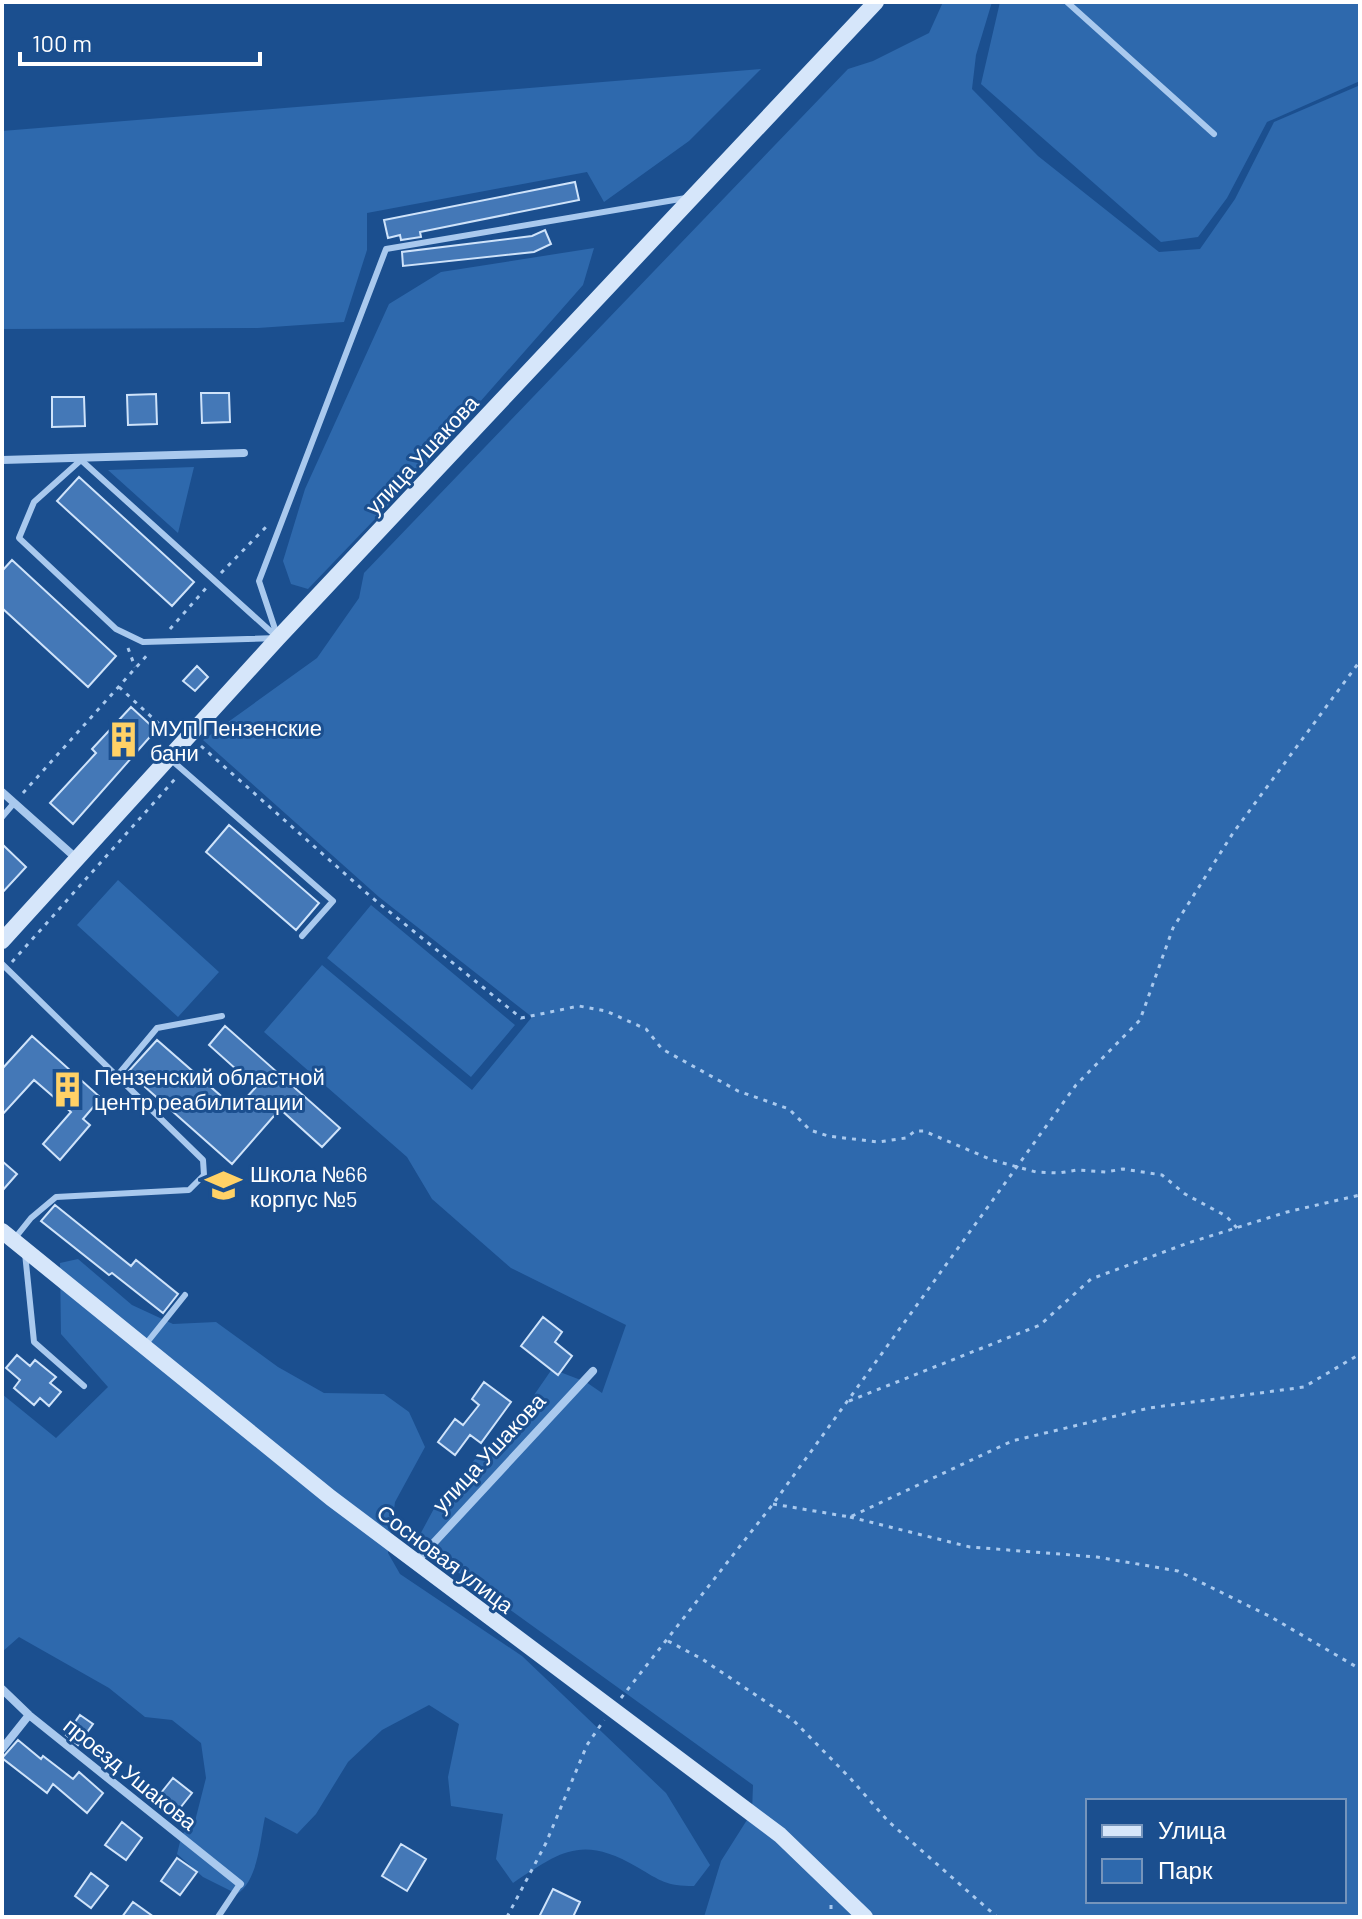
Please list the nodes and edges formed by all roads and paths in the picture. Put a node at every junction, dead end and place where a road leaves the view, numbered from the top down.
1 (876, 2) edge
2 (1067, 2) edge
3 (1214, 134) dead end
4 (693, 196) junction
5 (244, 453) dead end
6 (2, 460) edge
7 (81, 460) junction
8 (285, 513) junction
9 (213, 580) junction
10 (278, 638) junction
11 (159, 641) junction
12 (1360, 661) edge
13 (119, 687) junction
14 (185, 739) junction
15 (168, 758) junction
16 (183, 770) junction
17 (2, 792) edge
18 (14, 803) junction
19 (2, 817) edge
20 (76, 858) junction
21 (302, 936) dead end
22 (2, 941) edge
23 (4, 966) edge
24 (222, 1016) dead end
25 (117, 1076) junction
26 (1017, 1167) junction
27 (1360, 1195) edge
28 (1237, 1228) junction
29 (13, 1241) edge
30 (185, 1295) dead end
31 (144, 1346) junction
32 (1360, 1354) edge
33 (593, 1371) dead end
34 (84, 1386) dead end
35 (846, 1402) junction
36 (773, 1504) junction
37 (850, 1517) junction
38 (415, 1562) junction
39 (666, 1640) junction
40 (1360, 1669) edge
41 (2, 1689) edge
42 (611, 1709) junction
43 (29, 1715) junction
44 (2, 1749) edge
45 (240, 1884) joint
46 (218, 1917) edge
47 (507, 1917) edge
48 (865, 1917) edge
49 (997, 1917) edge

1 - 4 main road, улица Ушакова
2 - 3 lane
4 - 8 lane
4 - 10 main road, улица Ушакова
5 - 7 street
6 - 7 street
7 - 9 lane
7 - 11 lane
8 - 9 path
8 - 10 lane
9 - 10 lane
9 - 11 path
10 - 11 lane
10 - 14 main road, улица Ушакова
11 - 13 path
12 - 26 path
13 - 14 path
13 - 18 path
14 - 15 main road, улица Ушакова
14 - 26 path
15 - 16 lane
15 - 20 main road, улица Ушакова
16 - 21 lane
16 - 23 path
17 - 18 street
18 - 19 lane
18 - 20 street
20 - 22 main road, улица Ушакова
23 - 25 lane
24 - 25 lane
25 - 29 lane
26 - 28 path
26 - 35 path
27 - 28 path
28 - 35 path
29 - 31 main road, Сосновая улица
29 - 34 lane
30 - 31 lane
31 - 38 main road, Сосновая улица
32 - 37 path
33 - 38 street, улица Ушакова
35 - 36 path
36 - 37 path
36 - 39 path
37 - 40 path
38 - 42 main road, Сосновая улица
39 - 42 path
39 - 49 path
41 - 43 street, проезд Ушакова
42 - 47 path
42 - 48 main road, Сосновая улица
43 - 44 street
43 - 45 street, проезд Ушакова
45 - 46 lane

